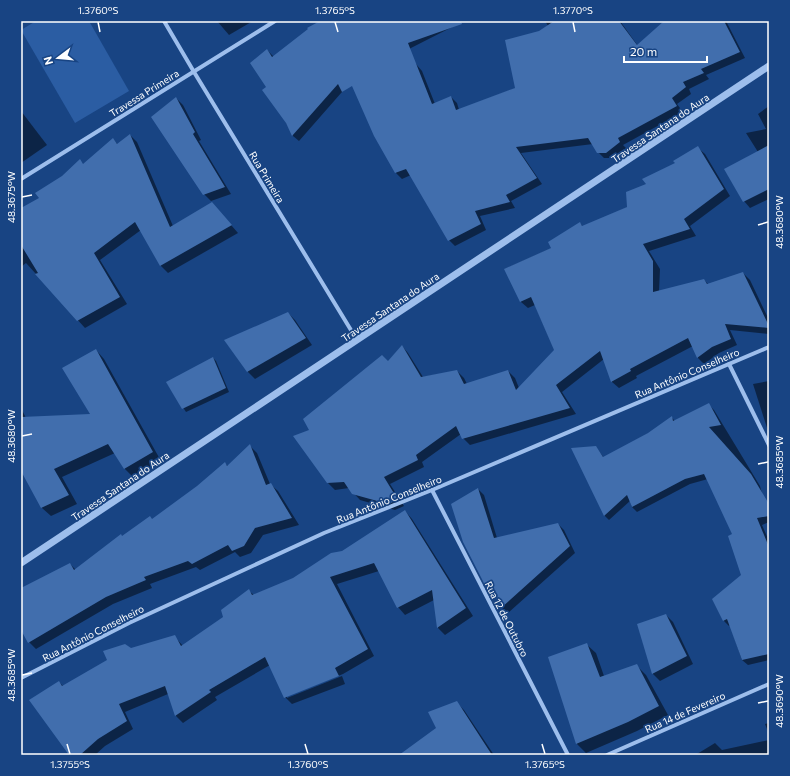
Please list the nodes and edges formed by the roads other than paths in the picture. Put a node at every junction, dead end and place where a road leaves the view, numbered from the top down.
1 (164, 21) edge
2 (275, 21) edge
3 (769, 66) edge
4 (194, 72) junction
5 (21, 179) edge
6 (357, 340) junction
7 (769, 348) edge
8 (729, 364) junction
9 (769, 445) edge
10 (432, 490) junction
11 (21, 563) edge
12 (21, 678) edge
13 (769, 684) edge
14 (568, 755) edge
15 (606, 755) edge

1 - 4 street, Rua Primeira
2 - 4 street, Travessa Primeira
3 - 6 street, Travessa Santana do Aura
4 - 5 street, Travessa Primeira
4 - 6 street, Rua Primeira
6 - 11 street, Travessa Santana do Aura
7 - 8 street, Rua Antônio Conselheiro
8 - 9 street
8 - 10 street, Rua Antônio Conselheiro
10 - 12 street, Rua Antônio Conselheiro
10 - 14 street, Rua 12 de Outubro
13 - 15 street, Rua 14 de Fevereiro

